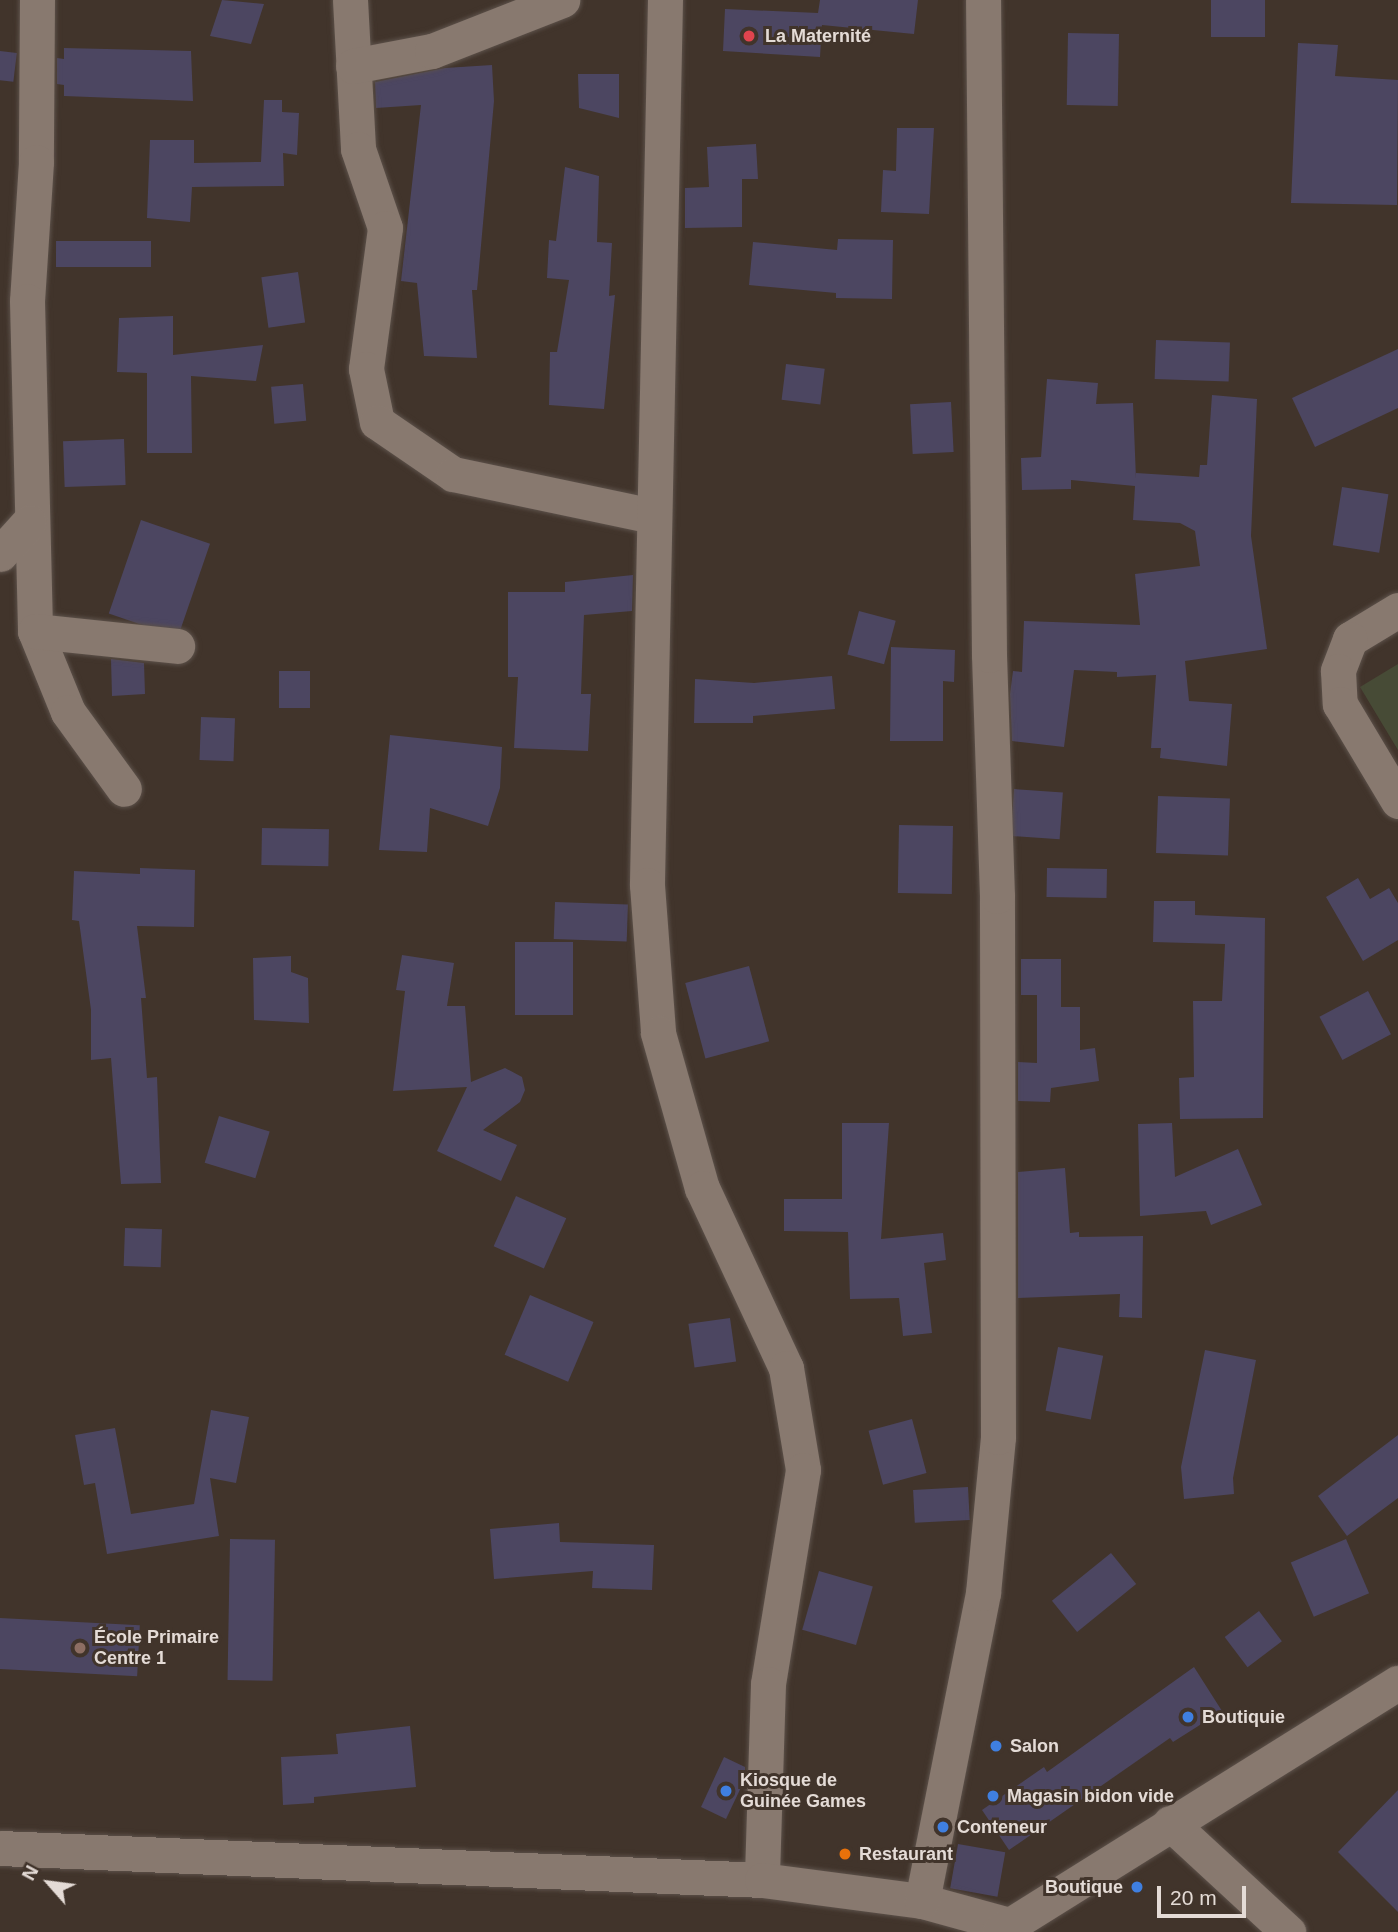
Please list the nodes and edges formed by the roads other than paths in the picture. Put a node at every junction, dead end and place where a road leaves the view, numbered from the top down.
1 (37, 0) edge
2 (350, 0) edge
3 (562, 0) edge
4 (665, 0) edge
5 (983, 0) edge
6 (353, 66) junction
7 (652, 516) junction
8 (29, 522) junction
9 (0, 554) edge
10 (1398, 610) edge
11 (35, 631) junction
12 (177, 646) dead end
13 (124, 789) dead end
14 (1398, 801) edge
15 (1398, 1683) edge
16 (1170, 1823) junction
17 (0, 1847) edge
18 (762, 1880) junction
19 (922, 1901) junction
20 (1004, 1928) edge
21 (1288, 1932) edge

1 - 8 street
2 - 6 street
3 - 6 street
4 - 7 street
5 - 19 street
6 - 7 street
7 - 18 street
8 - 9 street
8 - 11 street
10 - 14 street
11 - 12 street
11 - 13 street
15 - 16 street
16 - 20 street
16 - 21 street
17 - 18 street
18 - 19 street
19 - 20 street

